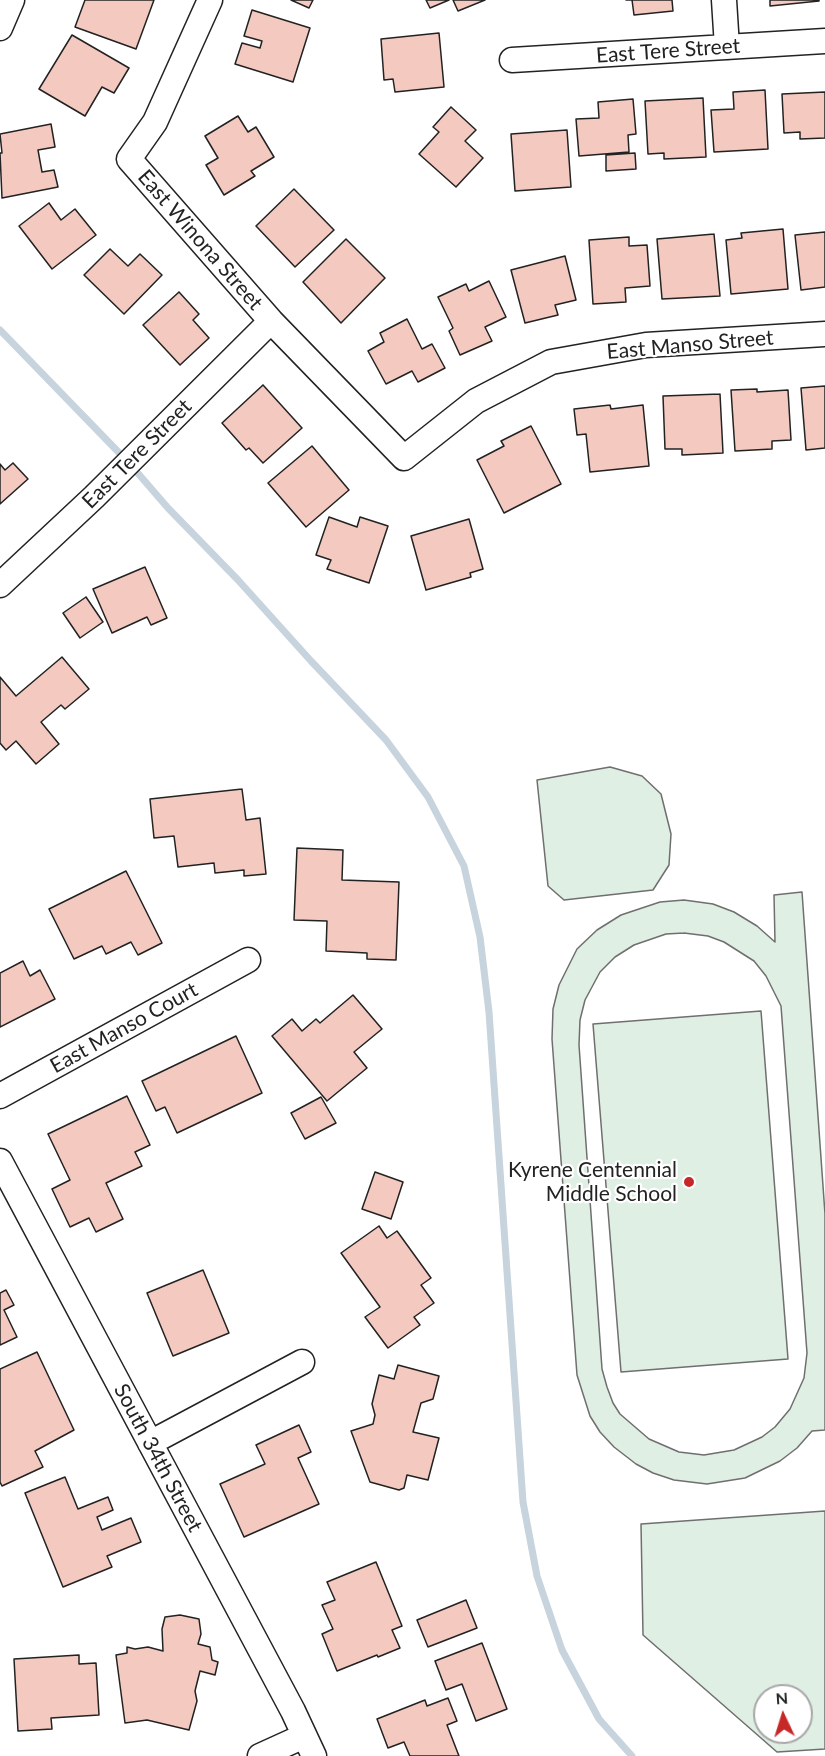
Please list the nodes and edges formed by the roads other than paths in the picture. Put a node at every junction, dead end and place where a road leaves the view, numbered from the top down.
1 (12, 0) edge
2 (210, 0) edge
3 (724, 0) edge
4 (0, 28) edge
5 (825, 41) edge
6 (727, 47) junction
7 (512, 60) dead end
8 (271, 321) junction
9 (825, 334) edge
10 (0, 585) edge
11 (249, 960) dead end
12 (0, 1096) edge
13 (0, 1161) edge
14 (302, 1362) dead end
15 (150, 1443) junction
16 (309, 1746) edge
17 (260, 1756) edge

1 - 4 street
2 - 8 street, East Winona Street
3 - 6 street
5 - 6 street, East Tere Street
6 - 7 street, East Tere Street
8 - 9 street, East Manso Street
8 - 10 street, East Tere Street
11 - 12 street, East Manso Court
13 - 15 street, South 34th Street
14 - 15 street
15 - 16 street, South 34th Street
16 - 17 street

